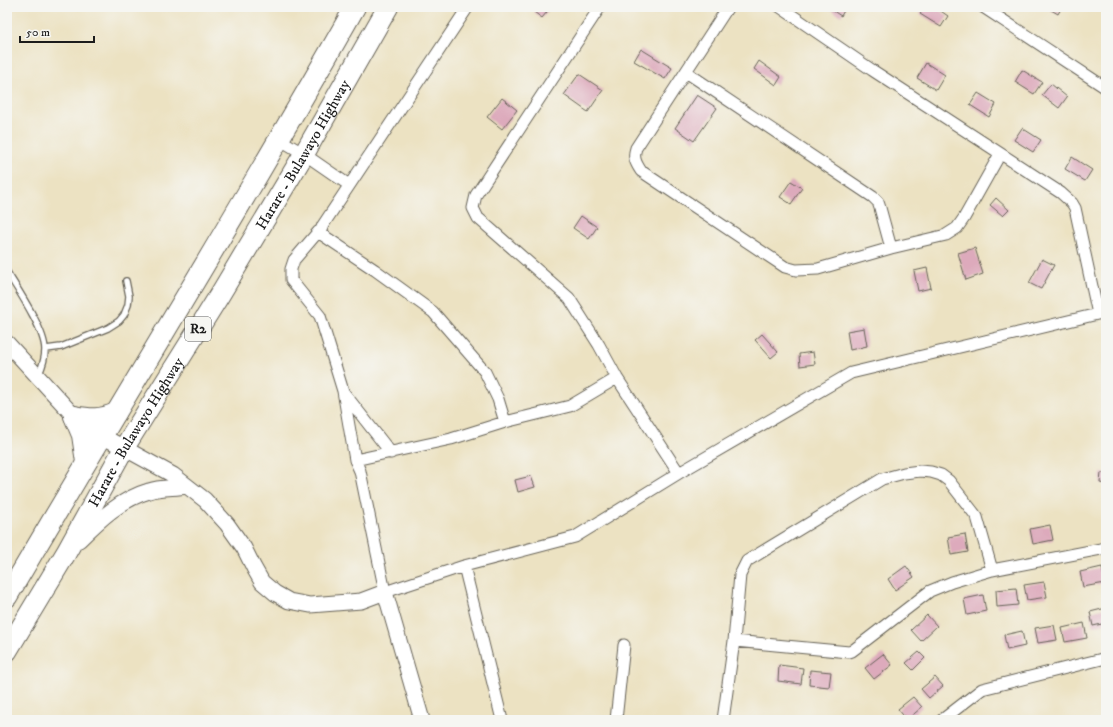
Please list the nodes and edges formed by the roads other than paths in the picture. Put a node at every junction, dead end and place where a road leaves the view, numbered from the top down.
1 (355, 7) edge
2 (388, 7) edge
3 (468, 7) edge
4 (600, 7) edge
5 (728, 7) edge
6 (780, 7) edge
7 (983, 7) edge
8 (686, 72) junction
9 (1106, 88) edge
10 (279, 139) junction
11 (304, 154) junction
12 (1000, 154) junction
13 (349, 184) junction
14 (318, 232) junction
15 (891, 248) junction
16 (7, 272) edge
17 (126, 281) dead end
18 (1102, 313) edge
19 (7, 343) edge
20 (46, 349) junction
21 (38, 377) junction
22 (617, 378) junction
23 (343, 391) junction
24 (116, 413) junction
25 (74, 416) junction
26 (505, 422) junction
27 (102, 436) junction
28 (124, 448) junction
29 (391, 453) junction
30 (355, 460) junction
31 (86, 462) junction
32 (679, 473) junction
33 (186, 486) junction
34 (1106, 548) edge
35 (66, 553) junction
36 (464, 566) junction
37 (992, 570) junction
38 (384, 592) junction
39 (7, 597) edge
40 (734, 641) junction
41 (624, 645) dead end
42 (7, 651) edge
43 (1106, 658) edge
44 (422, 720) edge
45 (502, 720) edge
46 (616, 720) edge
47 (724, 720) edge
48 (942, 720) edge

1 - 10 highway, Harare - Bulawayo Highway / R2
2 - 11 highway, Harare - Bulawayo Highway / R2
3 - 13 street
4 - 22 street
5 - 8 street
6 - 12 street
7 - 9 street
8 - 15 street
8 - 15 street
10 - 11 street
10 - 24 highway, Harare - Bulawayo Highway / R2
11 - 13 street
11 - 28 highway, Harare - Bulawayo Highway / R2
12 - 15 street
12 - 18 street
13 - 14 street
14 - 23 street
14 - 26 street
16 - 20 lane
17 - 20 lane
18 - 32 street
19 - 21 street
20 - 21 lane
21 - 25 street
22 - 26 street
22 - 32 street
23 - 29 street
23 - 30 street
24 - 25 highway
24 - 27 highway, Harare - Bulawayo Highway / R2
25 - 27 street
25 - 31 highway
26 - 29 street
27 - 28 street
27 - 31 highway, Harare - Bulawayo Highway / R2
28 - 33 street
28 - 35 highway, Harare - Bulawayo Highway / R2
29 - 30 street
30 - 38 street
31 - 39 highway, Harare - Bulawayo Highway / R2
32 - 36 street
33 - 35 street
33 - 38 street
34 - 37 street
35 - 42 highway, Harare - Bulawayo Highway / R2
36 - 38 street
36 - 45 street
37 - 40 street
37 - 40 street
38 - 44 street
40 - 47 street
41 - 46 street
43 - 48 street

